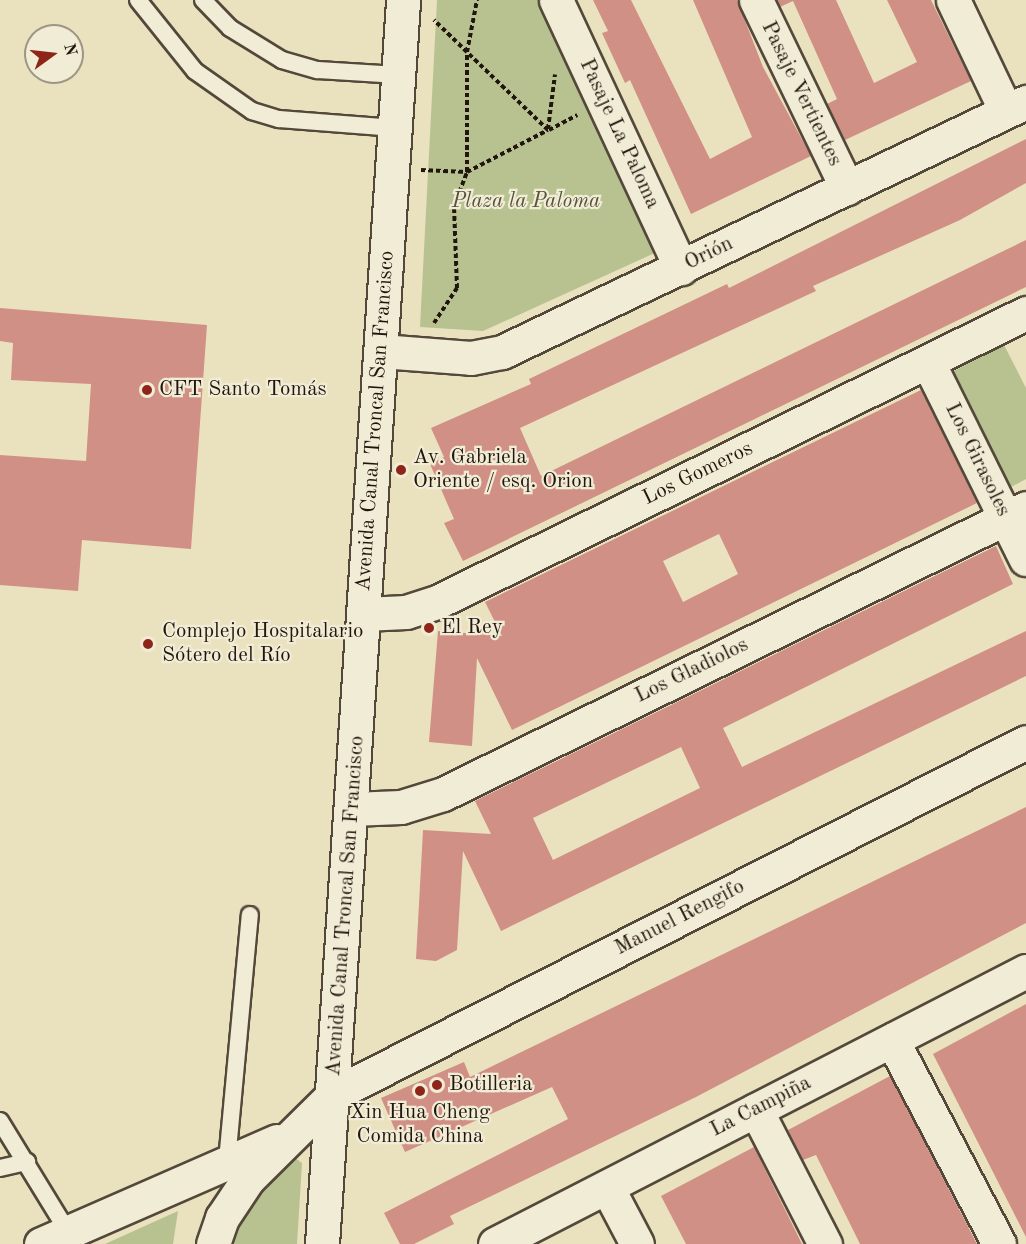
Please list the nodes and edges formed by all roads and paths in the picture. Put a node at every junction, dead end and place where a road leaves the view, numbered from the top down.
1 (138, 0) edge
2 (203, 0) edge
3 (477, 0) edge
4 (556, 0) edge
5 (756, 0) edge
6 (953, 0) edge
7 (416, 7) edge
8 (467, 52) junction
9 (398, 75) junction
10 (1016, 106) edge
11 (395, 128) junction
12 (392, 168) junction
13 (466, 172) junction
14 (847, 188) junction
15 (681, 268) junction
16 (1026, 313) edge
17 (381, 351) junction
18 (414, 354) junction
19 (928, 362) junction
20 (1016, 513) edge
21 (1026, 559) edge
22 (364, 614) junction
23 (1026, 742) edge
24 (351, 809) junction
25 (250, 915) dead end
26 (1026, 971) edge
27 (892, 1040) junction
28 (334, 1094) junction
29 (756, 1110) junction
30 (0, 1121) edge
31 (287, 1136) junction
32 (227, 1161) junction
33 (27, 1162) junction
34 (0, 1168) edge
35 (197, 1174) junction
36 (607, 1187) junction
37 (325, 1205) junction
38 (227, 1209) junction
39 (55, 1238) edge
40 (213, 1244) edge
41 (322, 1244) edge
42 (495, 1244) edge
43 (637, 1244) edge
44 (825, 1244) edge
45 (999, 1244) edge

1 - 11 lane
2 - 9 lane
3 - 8 path
4 - 15 street, Pasaje La Paloma
5 - 14 street, Pasaje Vertientes
6 - 10 street
7 - 8 path
7 - 9 street, Avenida Canal Troncal San Francisco
8 - 13 path
8 - 13 path
9 - 11 street, Avenida Canal Troncal San Francisco
10 - 14 street, Orión
11 - 12 street, Avenida Canal Troncal San Francisco
12 - 13 path
12 - 17 street, Avenida Canal Troncal San Francisco
13 - 18 path
14 - 15 street, Orión
15 - 18 street, Orión
16 - 19 street, Los Gomeros
17 - 18 street, Orión
17 - 22 street, Avenida Canal Troncal San Francisco
19 - 20 street, Los Girasoles
19 - 22 street, Los Gomeros
20 - 21 street, Los Girasoles
20 - 24 street, Los Gladiolos
22 - 24 street, Avenida Canal Troncal San Francisco
23 - 28 street, Manuel Rengifo
24 - 28 street, Avenida Canal Troncal San Francisco
25 - 32 lane
26 - 27 street, La Campiña
27 - 29 street, La Campiña
27 - 45 street
28 - 31 street, Avenida Canal Troncal San Francisco
28 - 37 street, Avenida Canal Troncal San Francisco
29 - 36 street, La Campiña
29 - 44 street
30 - 33 lane
31 - 32 street
31 - 37 street
31 - 38 street, Avenida Canal Troncal San Francisco
32 - 35 street
33 - 34 lane
33 - 39 lane
35 - 38 street
35 - 39 street
36 - 42 street, La Campiña
36 - 43 street
37 - 41 street, Avenida Canal Troncal San Francisco
38 - 40 street, Avenida Canal Troncal San Francisco

